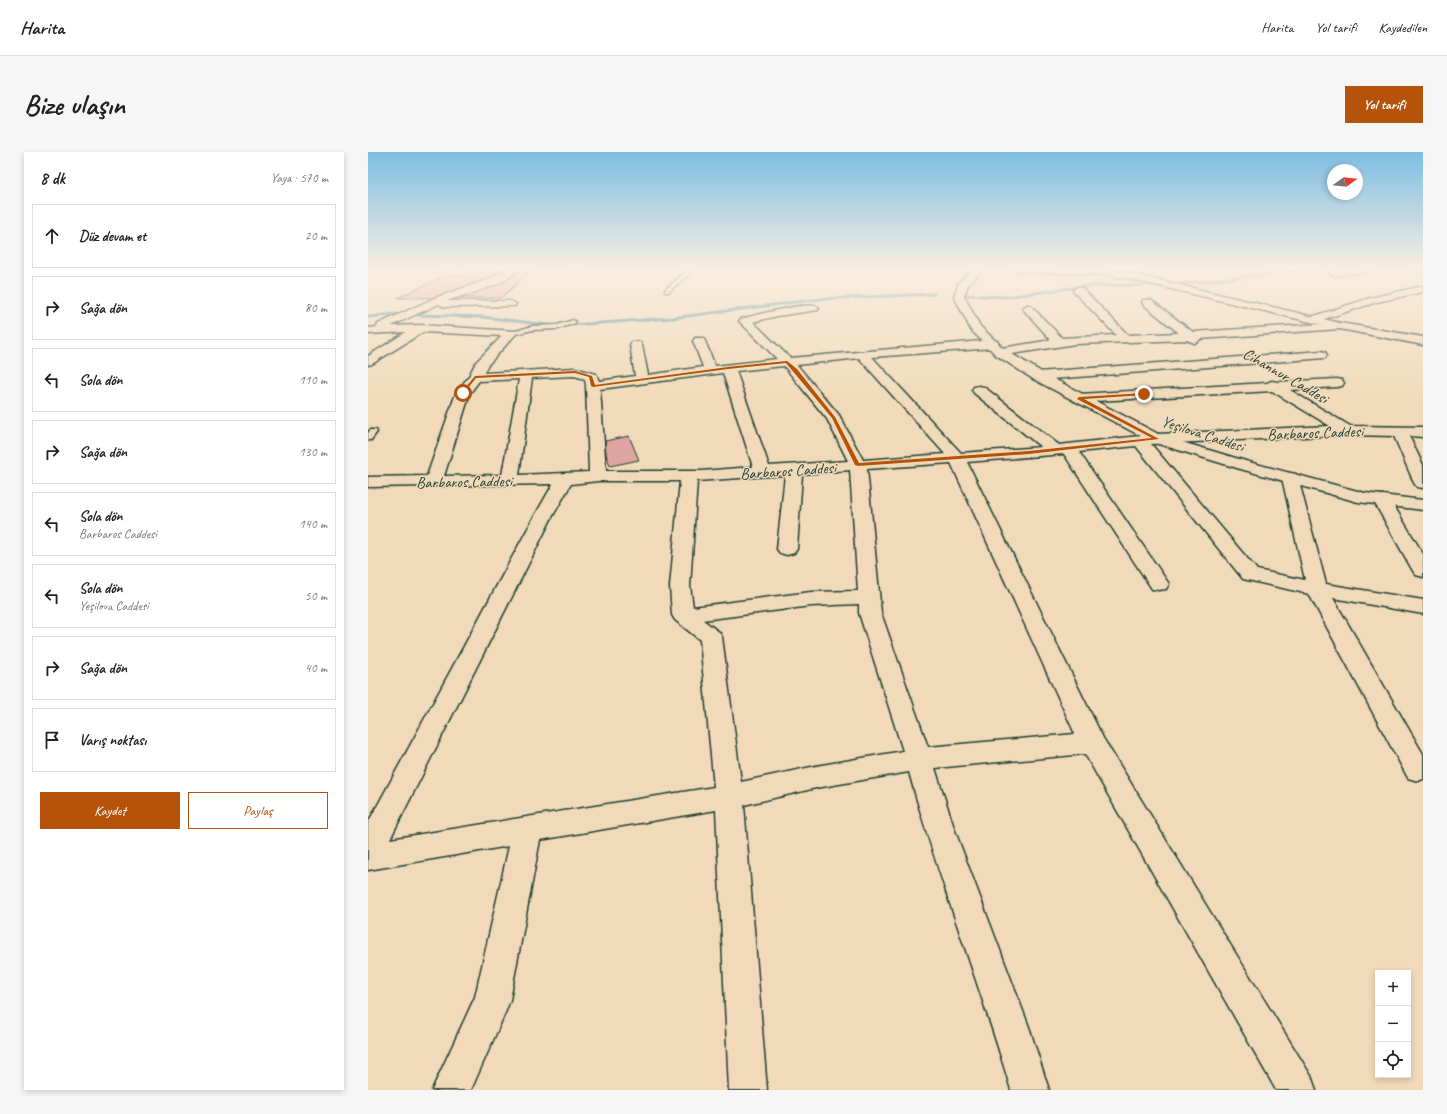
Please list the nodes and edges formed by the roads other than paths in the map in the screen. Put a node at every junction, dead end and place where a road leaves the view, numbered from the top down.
1 (413, 312) edge
2 (786, 312) edge
3 (967, 312) edge
4 (1030, 312) edge
5 (1100, 312) edge
6 (1159, 312) edge
7 (1284, 312) edge
8 (1337, 312) edge
9 (1315, 319) junction
10 (570, 323) dead end
11 (1340, 326) junction
12 (420, 328) junction
13 (371, 331) edge
14 (511, 333) junction
15 (1189, 336) junction
16 (1126, 338) junction
17 (699, 341) dead end
18 (1423, 341) edge
19 (1058, 342) junction
20 (636, 345) dead end
21 (996, 348) junction
22 (1321, 354) dead end
23 (863, 355) junction
24 (368, 361) edge
25 (787, 362) junction
26 (1230, 362) junction
27 (728, 368) junction
28 (710, 370) junction
29 (526, 374) junction
30 (1038, 376) junction
31 (475, 377) junction
32 (642, 379) junction
33 (1337, 383) dead end
34 (593, 386) junction
35 (1274, 387) junction
36 (979, 390) dead end
37 (1079, 398) junction
38 (1346, 430) junction
39 (1399, 431) junction
40 (1423, 432) edge
41 (1149, 440) junction
42 (1062, 449) junction
43 (957, 458) junction
44 (858, 465) junction
45 (794, 469) junction
46 (763, 472) junction
47 (598, 476) junction
48 (689, 476) junction
49 (1290, 478) junction
50 (565, 479) junction
51 (510, 480) junction
52 (368, 482) edge
53 (433, 482) junction
54 (1423, 483) edge
55 (1382, 500) junction
56 (1423, 505) edge
57 (787, 549) dead end
58 (1423, 571) edge
59 (1159, 584) dead end
60 (1317, 589) junction
61 (869, 597) junction
62 (1423, 607) edge
63 (683, 615) junction
64 (1092, 744) junction
65 (919, 759) junction
66 (1418, 770) dead end
67 (729, 796) junction
68 (527, 830) junction
69 (368, 852) edge
70 (368, 856) edge
71 (451, 1090) edge
72 (748, 1090) edge
73 (1030, 1090) edge
74 (1297, 1090) edge

1 - 13 street
2 - 25 street
3 - 21 street, Yeşilova Caddesi
4 - 19 street
5 - 16 street
6 - 15 street, Cihannur Caddesi
7 - 9 street
8 - 9 street
9 - 11 street
10 - 14 lane
11 - 15 street
11 - 18 street
12 - 13 street
12 - 14 street
12 - 24 street
14 - 31 street
15 - 16 street
15 - 26 street, Cihannur Caddesi
16 - 19 street
17 - 28 street
19 - 21 street
20 - 32 street
21 - 23 street
21 - 30 street, Yeşilova Caddesi
22 - 26 street
23 - 25 street
23 - 43 street
25 - 27 street
25 - 44 street
26 - 30 street
26 - 35 street, Cihannur Caddesi
27 - 28 street
27 - 46 street
28 - 32 street
29 - 31 street
29 - 34 street
29 - 51 street
30 - 37 street, Yeşilova Caddesi
31 - 53 street
32 - 34 street
33 - 35 street
34 - 47 street
35 - 37 street
35 - 38 street, Cihannur Caddesi
36 - 42 street
37 - 41 street, Yeşilova Caddesi
38 - 39 street, Barbaros Caddesi
38 - 41 street, Barbaros Caddesi
39 - 40 street, Barbaros Caddesi
39 - 54 street
41 - 42 street, Barbaros Caddesi
41 - 49 street, Yeşilova Caddesi
41 - 60 street
42 - 43 street, Barbaros Caddesi
42 - 59 street
43 - 44 street, Barbaros Caddesi
43 - 64 street
44 - 45 street, Barbaros Caddesi
44 - 61 street
45 - 46 street, Barbaros Caddesi
45 - 57 street
46 - 48 street, Barbaros Caddesi
47 - 48 street, Barbaros Caddesi
47 - 50 street, Barbaros Caddesi
48 - 63 street
49 - 55 street, Yeşilova Caddesi
49 - 60 street
50 - 51 street, Barbaros Caddesi
50 - 69 street
51 - 53 street, Barbaros Caddesi
52 - 53 street, Barbaros Caddesi
55 - 56 street, Yeşilova Caddesi
55 - 58 street
60 - 62 street
60 - 66 street
61 - 63 street
61 - 65 street
63 - 67 street
64 - 65 street
64 - 74 street
65 - 67 street
65 - 73 street
67 - 68 street
67 - 72 street
68 - 70 street
68 - 71 street

